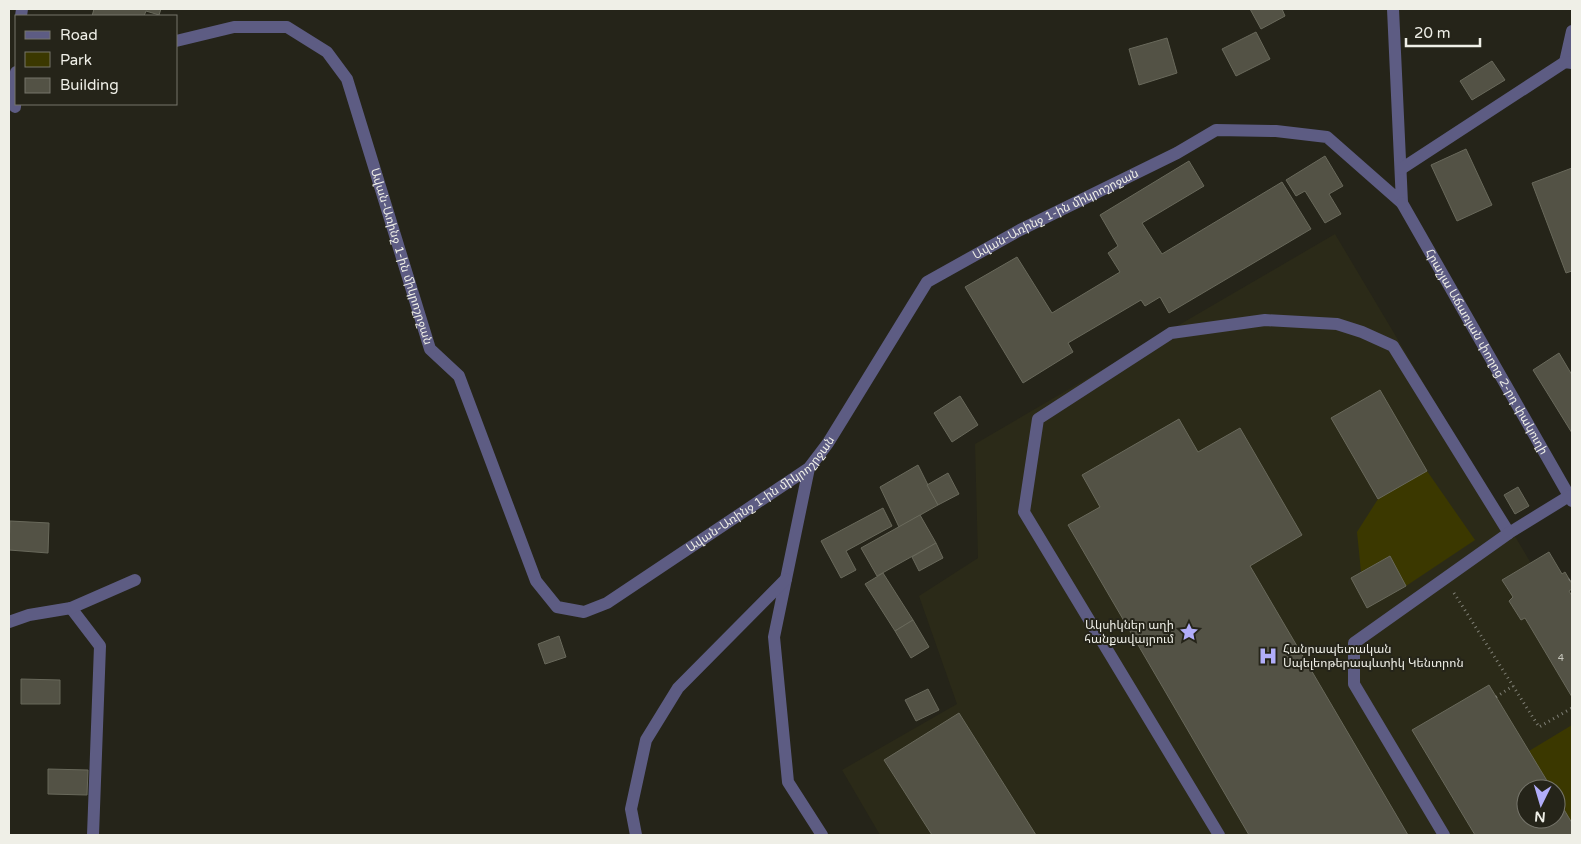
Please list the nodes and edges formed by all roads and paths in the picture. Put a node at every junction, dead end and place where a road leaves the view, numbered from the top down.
1 (1393, 9) edge
2 (1572, 31) edge
3 (178, 40) edge
4 (1569, 63) edge
5 (1401, 169) junction
6 (1402, 203) junction
7 (809, 468) junction
8 (1571, 499) edge
9 (1509, 533) junction
10 (1445, 578) junction
11 (786, 579) junction
12 (135, 580) dead end
13 (70, 608) junction
14 (9, 622) edge
15 (1513, 686) junction
16 (1496, 697) dead end
17 (1572, 708) edge
18 (93, 835) edge
19 (636, 835) edge
20 (822, 835) edge
21 (1219, 835) edge
22 (1444, 835) edge

1 - 5 street
2 - 4 street
3 - 7 street, Ավան-Առինջ 1-ին միկրոշրջան
4 - 5 street
5 - 6 street
6 - 7 street, Ավան-Առինջ 1-ին միկրոշրջան
6 - 8 street, Հրաչյա Աճառյան փողոց 2-րդ փակուղի
7 - 11 street
8 - 9 street
9 - 10 street
9 - 21 street
10 - 15 path
10 - 22 street
11 - 19 street
11 - 20 street
12 - 13 street
13 - 14 street
13 - 18 street
15 - 16 path
15 - 17 path

